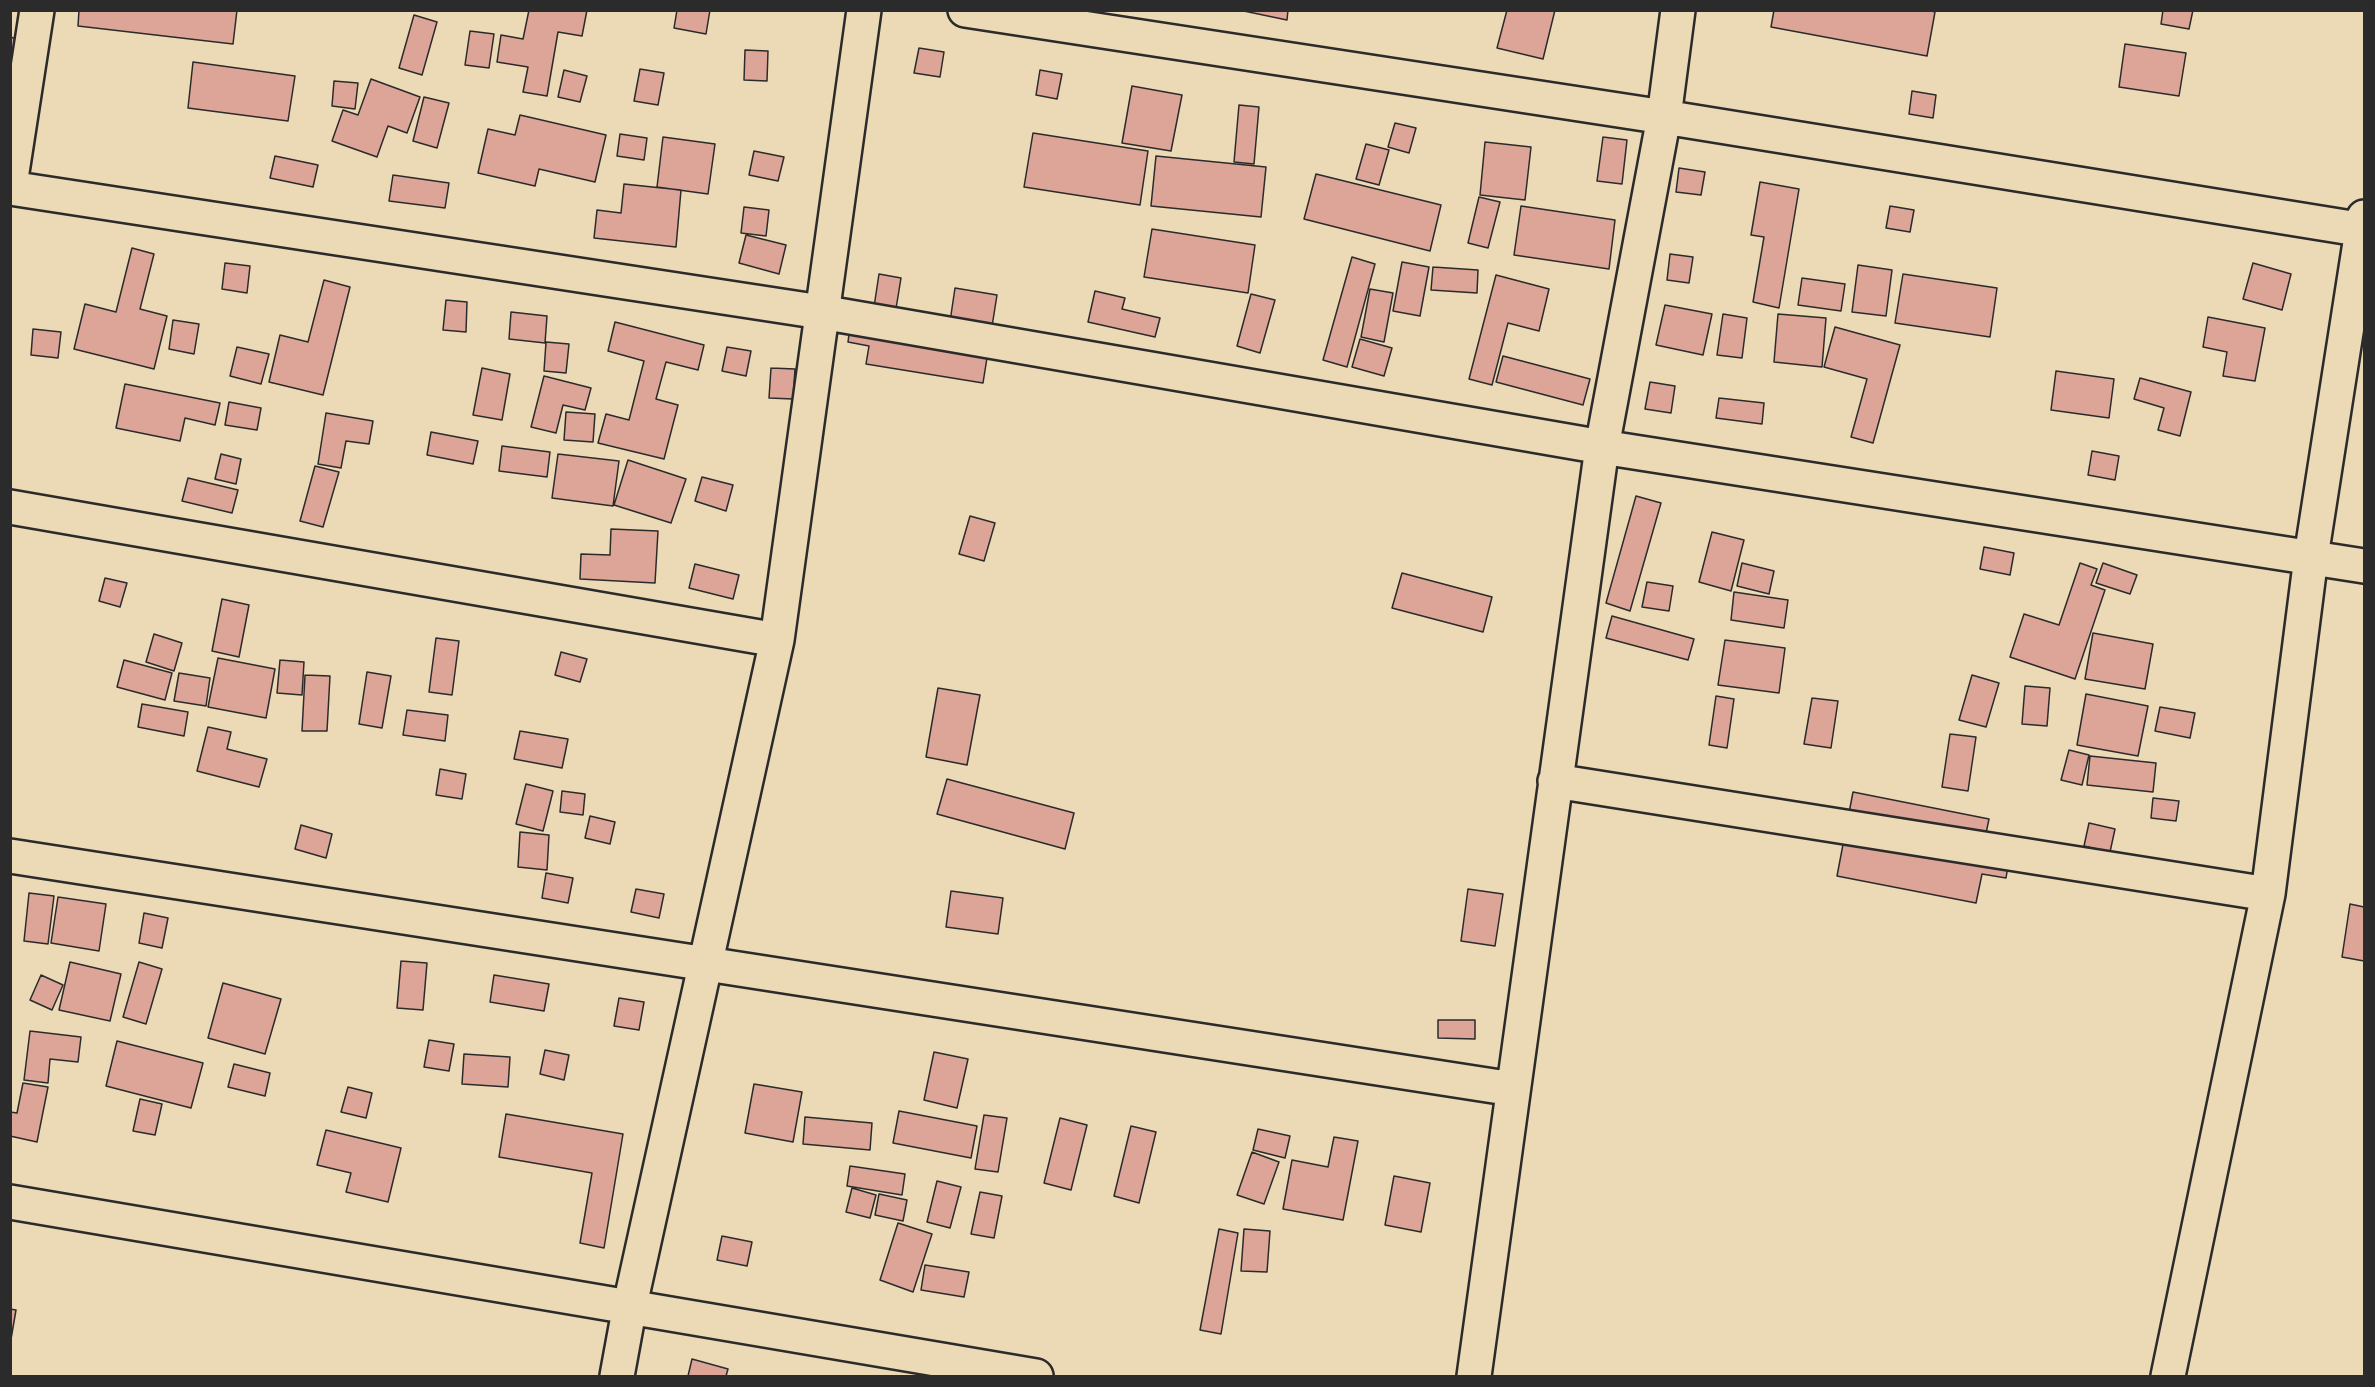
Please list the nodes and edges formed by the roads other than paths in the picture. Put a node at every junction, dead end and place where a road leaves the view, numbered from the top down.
1 (37, 10) edge
2 (864, 10) edge
3 (965, 10) edge
4 (1678, 10) edge
5 (1664, 117) junction
6 (10, 186) edge
7 (2364, 225) edge
8 (821, 312) junction
9 (1602, 447) junction
10 (10, 507) edge
11 (2311, 557) junction
12 (2364, 566) edge
13 (777, 640) junction
14 (1555, 781) junction
15 (10, 856) edge
16 (2268, 894) junction
17 (706, 963) junction
18 (1513, 1089) junction
19 (10, 1202) edge
20 (630, 1305) junction
21 (617, 1377) edge
22 (1036, 1377) edge
23 (1474, 1377) edge
24 (2168, 1377) edge

1 - 6 street
2 - 8 street
3 - 5 street
4 - 5 street
5 - 7 street
5 - 9 street
6 - 8 street
7 - 11 street
8 - 9 street
8 - 13 street
9 - 11 street
9 - 14 street
10 - 13 street
11 - 12 street
11 - 16 street
13 - 17 street
14 - 16 street
14 - 18 street
15 - 17 street
16 - 24 street
17 - 18 street
17 - 20 street
18 - 23 street
19 - 20 street
20 - 21 street
20 - 22 street

